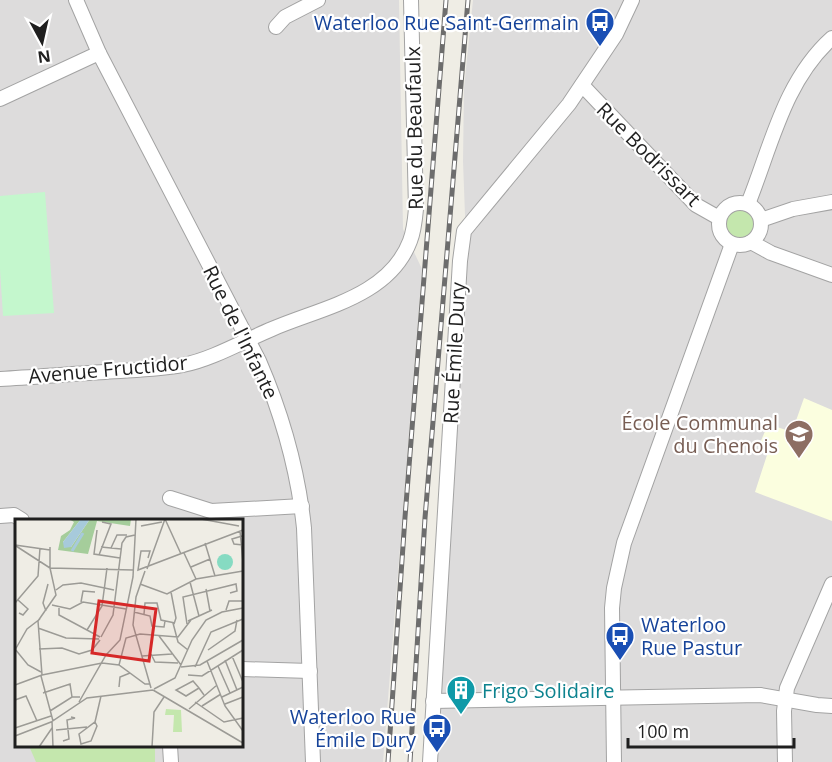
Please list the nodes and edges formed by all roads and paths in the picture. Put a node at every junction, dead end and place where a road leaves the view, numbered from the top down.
1 (76, 0) edge
2 (318, 0) edge
3 (411, 0) edge
4 (632, 0) edge
5 (276, 27) dead end
6 (832, 38) edge
7 (99, 53) junction
8 (582, 85) junction
9 (0, 99) edge
10 (832, 202) edge
11 (748, 204) junction
12 (719, 218) junction
13 (761, 220) junction
14 (751, 242) junction
15 (732, 244) junction
16 (832, 275) edge
17 (248, 340) junction
18 (0, 379) edge
19 (170, 498) dead end
20 (302, 506) junction
21 (0, 516) edge
22 (20, 519) edge
23 (832, 584) edge
24 (243, 669) edge
25 (310, 671) junction
26 (614, 698) junction
27 (785, 699) junction
28 (433, 701) junction
29 (832, 706) edge
30 (170, 747) edge
31 (171, 762) edge
32 (313, 762) edge
33 (429, 762) edge
34 (614, 762) edge
35 (785, 762) edge

1 - 7 street, Rue de l'Infante
2 - 5 street
3 - 17 street, Rue du Beaufaulx
4 - 8 street, Rue Émile Dury
6 - 11 street
7 - 9 street
7 - 17 street, Rue de l'Infante
8 - 12 street, Rue Bodrissart
8 - 28 street, Rue Émile Dury
10 - 13 street
11 - 12 street
11 - 13 street
12 - 15 street
13 - 14 street
14 - 15 street
14 - 16 street
15 - 26 street
17 - 18 street, Avenue Fructidor
17 - 20 street, Rue de l'Infante
19 - 20 street
20 - 25 street, Rue de l'Infante
21 - 22 street
23 - 27 street
24 - 25 street
25 - 32 street, Rue de l'Infante
26 - 27 street
26 - 28 street
26 - 34 street
27 - 29 street
27 - 35 street
28 - 33 street, Rue Émile Dury
30 - 31 street

